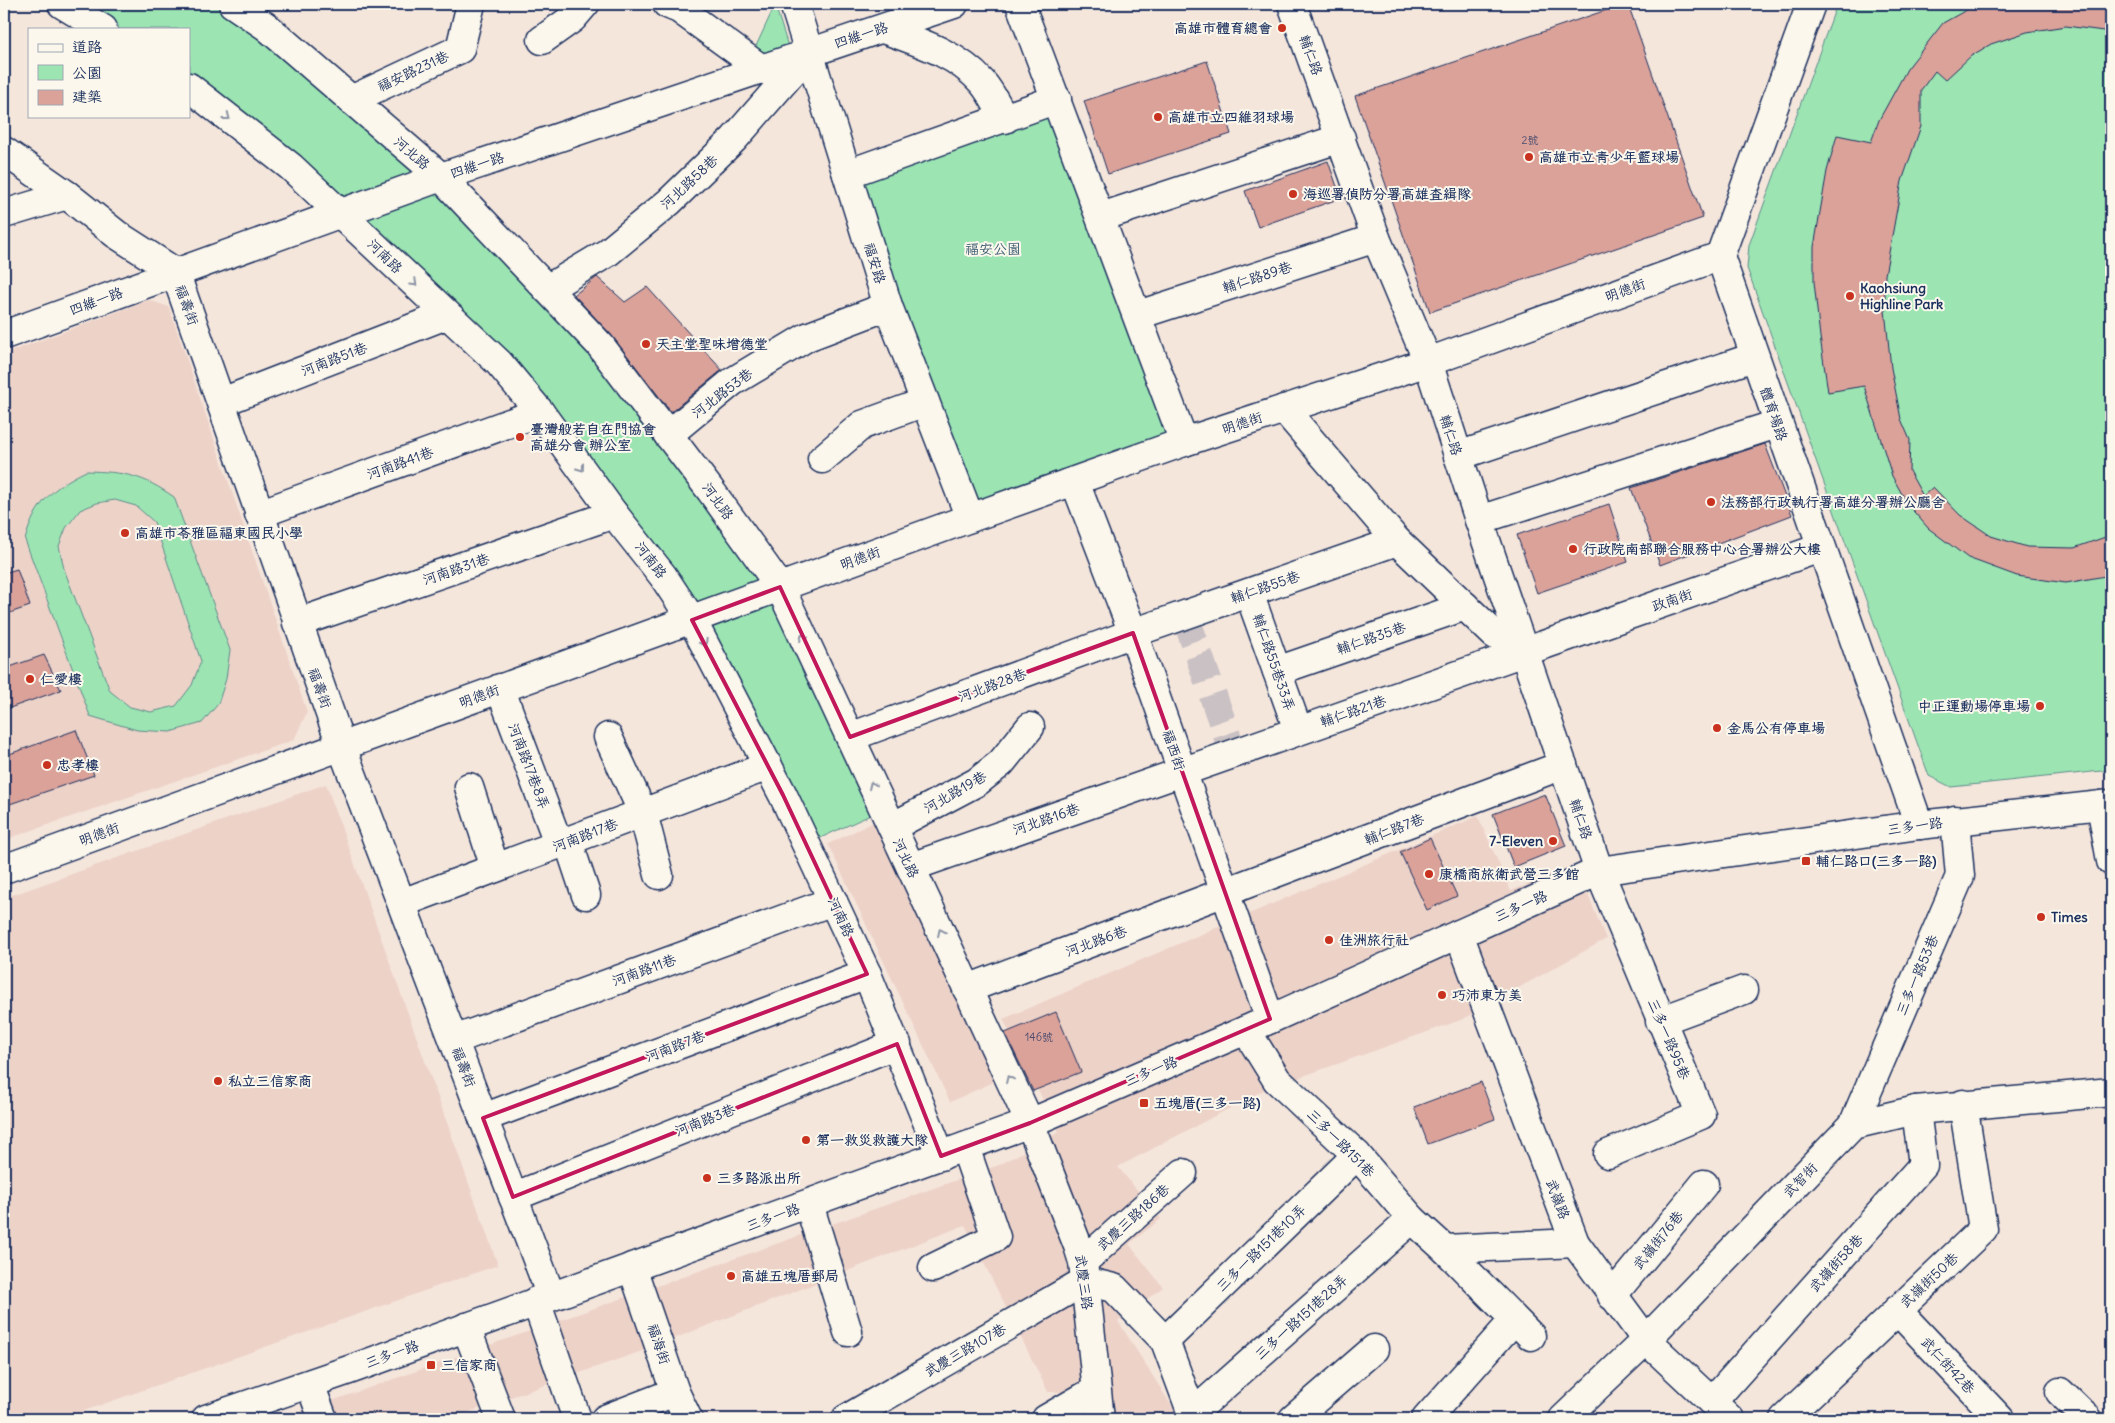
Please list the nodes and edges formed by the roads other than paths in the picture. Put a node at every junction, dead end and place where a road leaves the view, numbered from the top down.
1 (62, 4) edge
2 (233, 4) edge
3 (471, 4) edge
4 (586, 4) edge
5 (667, 4) edge
6 (794, 4) edge
7 (954, 4) edge
8 (1020, 4) edge
9 (1292, 4) edge
10 (1811, 4) edge
11 (101, 28) edge
12 (883, 29) junction
13 (542, 40) dead end
14 (810, 51) junction
15 (763, 70) junction
16 (190, 88) edge
17 (1057, 99) junction
18 (351, 100) junction
19 (1005, 118) junction
20 (1341, 138) junction
21 (4, 151) edge
22 (847, 174) junction
23 (441, 178) junction
24 (67, 195) junction
25 (4, 214) edge
26 (343, 214) junction
27 (1100, 218) junction
28 (1376, 238) junction
29 (1720, 256) junction
30 (175, 272) junction
31 (547, 289) junction
32 (888, 306) junction
33 (446, 315) junction
34 (1138, 316) junction
35 (4, 335) edge
36 (1754, 357) junction
37 (1428, 362) junction
38 (222, 402) junction
39 (925, 402) junction
40 (1284, 409) junction
41 (540, 412) junction
42 (1778, 424) junction
43 (668, 435) junction
44 (1184, 442) junction
45 (1458, 456) junction
46 (822, 459) dead end
47 (1075, 482) junction
48 (260, 514) junction
49 (614, 514) junction
50 (970, 518) junction
51 (1479, 520) junction
52 (1397, 541) junction
53 (1820, 548) junction
54 (780, 587) junction
55 (1249, 593) junction
56 (1465, 606) junction
57 (692, 620) junction
58 (297, 623) junction
59 (1133, 633) junction
60 (1524, 652) junction
61 (1277, 671) junction
62 (500, 688) junction
63 (1030, 727) dead end
64 (1298, 730) junction
65 (608, 737) dead end
66 (850, 737) junction
67 (341, 745) junction
68 (1563, 765) junction
69 (768, 766) junction
70 (1182, 772) junction
71 (469, 787) dead end
72 (2106, 804) edge
73 (643, 813) junction
74 (1955, 820) junction
75 (1919, 825) junction
76 (892, 827) junction
77 (563, 843) junction
78 (2111, 861) edge
79 (911, 867) junction
80 (495, 868) junction
81 (4, 869) edge
82 (1599, 871) junction
83 (658, 875) dead end
84 (1225, 893) junction
85 (586, 895) dead end
86 (834, 901) junction
87 (402, 904) junction
88 (1459, 934) junction
89 (867, 974) junction
90 (967, 988) junction
91 (1744, 990) dead end
92 (1270, 1019) junction
93 (1660, 1021) junction
94 (1246, 1030) junction
95 (454, 1040) junction
96 (897, 1044) junction
97 (2111, 1092) edge
98 (1963, 1104) junction
99 (1916, 1110) junction
100 (483, 1118) junction
101 (1030, 1123) junction
102 (1853, 1125) junction
103 (953, 1151) junction
104 (1608, 1154) dead end
105 (1356, 1155) junction
106 (1183, 1173) dead end
107 (1704, 1184) dead end
108 (513, 1197) junction
109 (809, 1204) junction
110 (1412, 1219) junction
111 (1575, 1244) junction
112 (1445, 1249) junction
113 (632, 1267) junction
114 (933, 1268) dead end
115 (1084, 1272) junction
116 (1612, 1296) junction
117 (543, 1299) junction
118 (1897, 1310) junction
119 (466, 1327) junction
120 (848, 1332) dead end
121 (1646, 1340) junction
122 (1165, 1341) junction
123 (1374, 1349) dead end
124 (310, 1384) junction
125 (1096, 1390) junction
126 (675, 1392) junction
127 (2060, 1392) dead end
128 (1721, 1411) edge
129 (1192, 1417) edge
130 (206, 1419) edge
131 (323, 1419) edge
132 (501, 1419) edge
133 (577, 1419) edge
134 (605, 1419) edge
135 (688, 1419) edge
136 (846, 1419) edge
137 (1046, 1419) edge
138 (1100, 1419) edge
139 (1293, 1419) edge
140 (1426, 1419) edge
141 (1563, 1419) edge
142 (1784, 1419) edge
143 (2000, 1419) edge
144 (2088, 1419) edge

1 - 11 street
2 - 18 street, 河北路
3 - 18 street, 福安路231巷
4 - 13 street
5 - 15 street
6 - 14 street, 福安路
7 - 12 street, 四維一路
8 - 17 street
9 - 20 street, 輔仁路
10 - 29 street
12 - 14 street, 四維一路
12 - 19 street
14 - 15 street, 四維一路
14 - 22 street, 福安路
14 - 31 street, 河北路58巷
15 - 23 street, 四維一路
16 -> 26 street, 河南路
17 - 19 street
17 - 27 street
18 - 23 street, 河北路
19 - 22 street
20 - 27 street
20 - 28 street, 輔仁路
21 - 24 street, 福壽街
22 - 32 street, 福安路
23 - 26 street, 四維一路
23 - 31 street, 河北路
24 - 25 street
24 - 30 street, 福壽街
26 - 30 street, 四維一路
26 -> 33 street, 河南路
27 - 34 street
28 - 34 street, 輔仁路89巷
28 - 37 street, 輔仁路
29 - 36 street, 體育場路
29 - 37 street, 明德街
30 - 35 street, 四維一路
30 - 38 street, 福壽街
31 - 43 street, 河北路
32 - 39 street, 福安路
32 - 43 street, 河北路53巷
33 - 38 street, 河南路51巷
33 - 41 street, 河南路
34 - 44 street
36 - 42 street, 體育場路
36 - 45 street
37 - 40 street, 明德街
37 - 45 street, 輔仁路
38 - 48 street, 福壽街
39 - 46 street
39 - 50 street, 福安路
40 - 44 street, 明德街
40 - 52 street
41 - 48 street, 河南路41巷
41 -> 49 street, 河南路
42 - 51 street
42 - 53 street, 體育場路
43 - 54 street, 河北路
44 - 47 street, 明德街
45 - 51 street, 輔仁路
47 - 50 street, 明德街
47 - 59 street, 福西街
48 - 58 street, 福壽街
49 - 57 street, 河南路
49 - 58 street, 河南路31巷
50 - 54 street, 明德街
51 - 60 street, 輔仁路
52 - 55 street, 輔仁路55巷
52 - 56 street
53 - 60 street, 政南街
53 - 75 street, 體育場路
54 - 57 street, 明德街
66 -> 54 street, 河北路
55 - 59 street, 輔仁路55巷
55 - 61 street, 輔仁路55巷33弄
56 - 60 street
56 - 61 street, 輔仁路35巷
57 - 62 street, 明德街
57 -> 69 street, 河南路
58 - 67 street, 福壽街
59 - 66 street, 河北路28巷
59 - 70 street, 福西街
60 - 64 street, 輔仁路21巷
60 - 68 street, 輔仁路
61 - 64 street, 輔仁路55巷33弄
62 - 67 street, 明德街
62 - 77 street, 河南路17巷8弄
63 - 76 street, 河北路19巷
64 - 70 street, 輔仁路21巷
65 - 73 street
76 -> 66 street, 河北路
67 - 81 street, 明德街
67 - 87 street, 福壽街
68 - 82 street, 輔仁路
68 - 84 street, 輔仁路7巷
69 - 73 street, 河南路17巷
69 - 86 street, 河南路
70 - 79 street, 河北路16巷
70 - 84 street, 福西街
71 - 80 street
72 - 74 street, 三多一路
72 - 78 street
73 - 77 street, 河南路17巷
73 - 83 street
74 - 75 street, 三多一路
74 - 102 street, 三多一路53巷
75 - 82 street, 三多一路
76 - 79 street, 河北路
77 - 80 street, 河南路17巷
77 - 85 street, 河南路17巷8弄
90 -> 79 street, 河北路
80 - 87 street, 河南路17巷
82 - 88 street, 三多一路
82 - 93 street, 三多一路95巷
84 - 90 street, 河北路6巷
84 - 92 street, 福西街
86 - 89 street, 河南路
86 - 95 street, 河南路11巷
87 - 95 street, 福壽街
88 - 92 street, 三多一路
88 - 111 street, 武嶺路
89 - 96 street, 河南路
89 - 100 street, 河南路7巷
101 -> 90 street, 河北路
91 - 93 street
92 - 94 street, 三多一路
93 - 104 street, 三多一路95巷
94 - 101 street, 三多一路
94 - 105 street, 三多一路151巷
95 - 100 street, 福壽街
96 - 103 street, 河南路
96 - 108 street, 河南路3巷
97 - 98 street
98 - 99 street
98 - 118 street, 武嶺街50巷
99 - 102 street
99 - 128 street, 武嶺街58巷
100 - 108 street, 福壽街
101 - 103 street, 三多一路
101 - 115 street, 武慶三路
102 - 121 street, 武智街
103 - 109 street, 三多一路
103 - 114 street, 河南路
105 - 110 street, 三多一路151巷
105 - 122 street, 三多一路151巷10弄
106 - 115 street, 武慶三路186巷
107 - 116 street, 武嶺街76巷
108 - 117 street, 福壽街
109 - 113 street, 三多一路
109 - 120 street
110 - 112 street, 三多一路151巷
110 - 129 street, 三多一路151巷28弄
111 - 112 street
111 - 116 street, 武嶺路
112 - 140 street, 三多一路151巷
113 - 117 street, 三多一路
113 - 126 street, 福海街
115 - 122 street
115 - 125 street, 武慶三路
115 - 136 street, 武慶三路107巷
116 - 121 street, 武嶺路
117 - 119 street, 三多一路
117 - 133 street, 福壽街
118 - 142 street, 武嶺街50巷
118 - 143 street, 武仁街42巷
119 - 124 street, 三多一路
119 - 132 street
121 - 128 street, 武嶺路
121 - 141 street, 武智街
122 - 129 street
123 - 139 street
124 - 130 street, 三多一路
124 - 131 street
125 - 137 street
125 - 138 street, 武慶三路
126 - 134 street
126 - 135 street, 福海街
127 - 144 street

